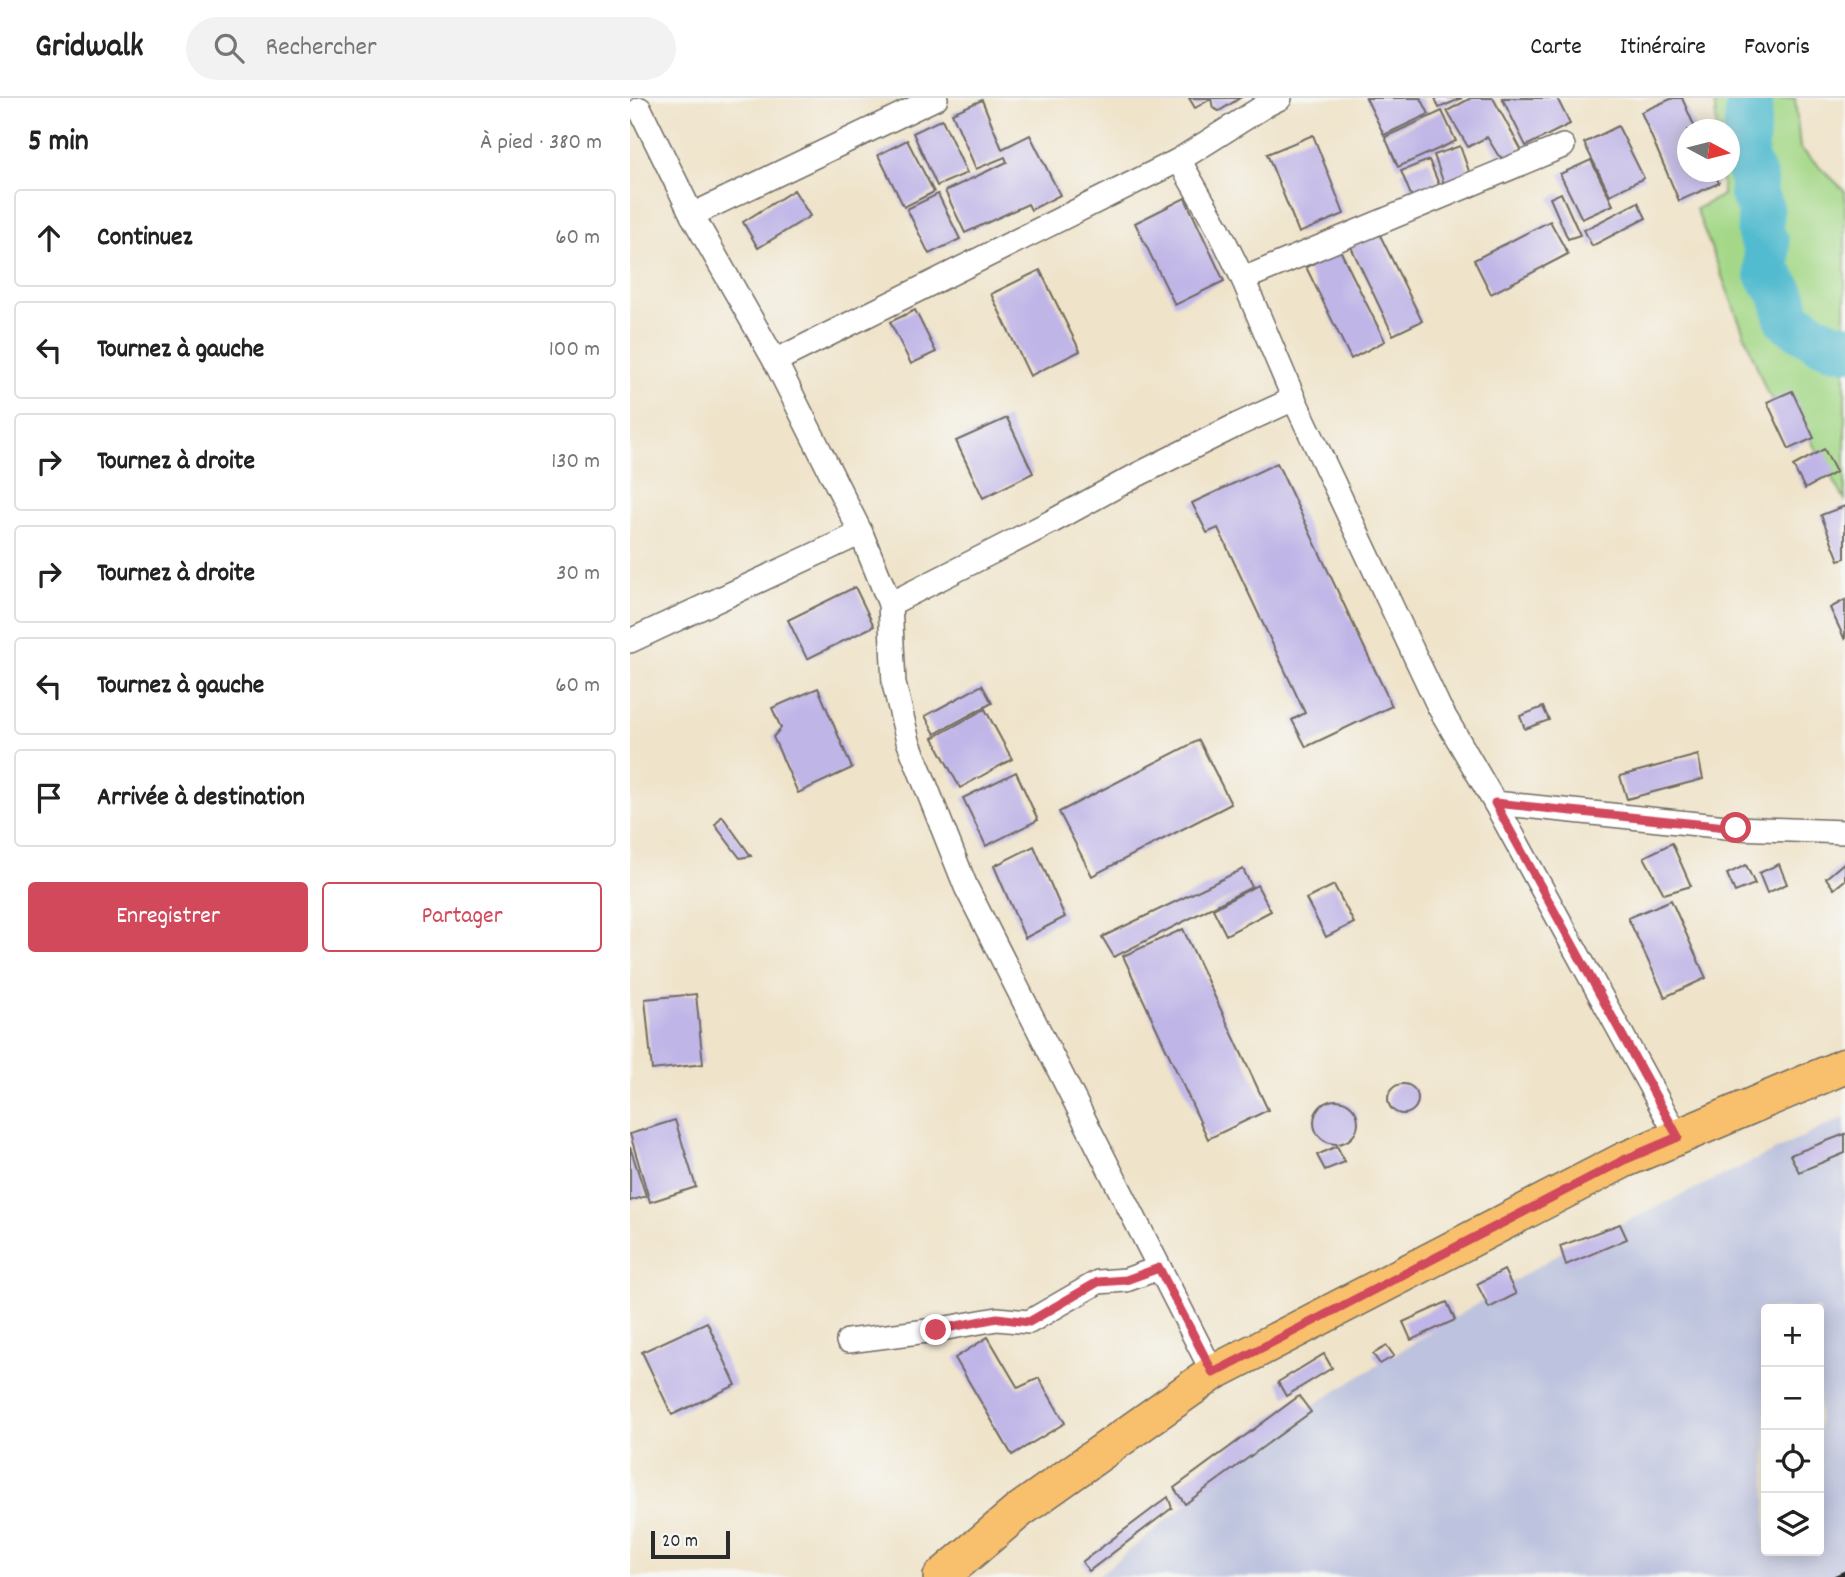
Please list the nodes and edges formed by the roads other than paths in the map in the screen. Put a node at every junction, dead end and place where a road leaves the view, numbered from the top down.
1 (936, 98) edge
2 (1280, 98) edge
3 (635, 107) edge
4 (1563, 146) dead end
5 (1179, 160) junction
6 (692, 215) junction
7 (1243, 279) junction
8 (775, 360) junction
9 (1294, 399) junction
10 (861, 533) junction
11 (890, 604) junction
12 (630, 641) edge
13 (1495, 803) junction
14 (1845, 832) edge
15 (1845, 1066) edge
16 (1678, 1137) junction
17 (1159, 1268) junction
18 (848, 1341) dead end
19 (1213, 1373) junction
20 (941, 1577) edge

1 - 6 street
2 - 5 street
3 - 6 street
4 - 7 street
5 - 7 street
5 - 8 street
6 - 8 street
7 - 9 street
8 - 10 street
9 - 11 street
9 - 13 street
10 - 11 street
10 - 12 street
11 - 17 street
13 - 14 street
13 - 16 street
15 - 16 main road
16 - 19 main road
17 - 18 street
17 - 19 street
19 - 20 main road

